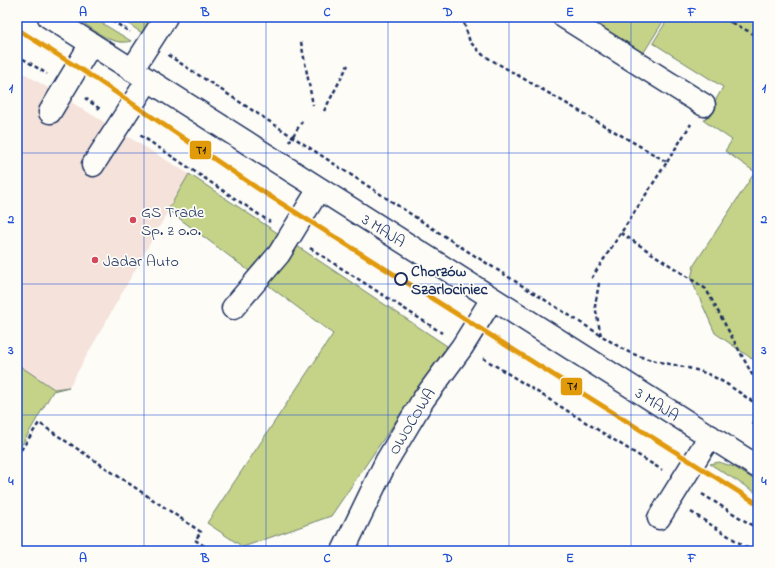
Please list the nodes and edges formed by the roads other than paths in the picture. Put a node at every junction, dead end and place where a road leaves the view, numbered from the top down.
1 (49, 17) edge
2 (166, 17) edge
3 (564, 17) edge
4 (91, 44) junction
5 (140, 75) junction
6 (704, 105) road end
7 (50, 112) dead end
8 (93, 165) dead end
9 (319, 189) junction
10 (492, 299) junction
11 (233, 308) dead end
12 (710, 436) junction
13 (758, 467) edge
14 (671, 500) road end
15 (344, 551) edge

1 - 4 street, 3 MAJA
2 - 5 street
3 - 6 street
4 - 5 street, 3 MAJA
4 - 7 street
5 - 8 street
5 - 9 street, 3 MAJA
9 - 10 street, 3 MAJA
9 - 11 street
10 - 12 street, 3 MAJA
10 - 15 street, OWOCOWA
12 - 13 street, 3 MAJA
12 - 14 street

